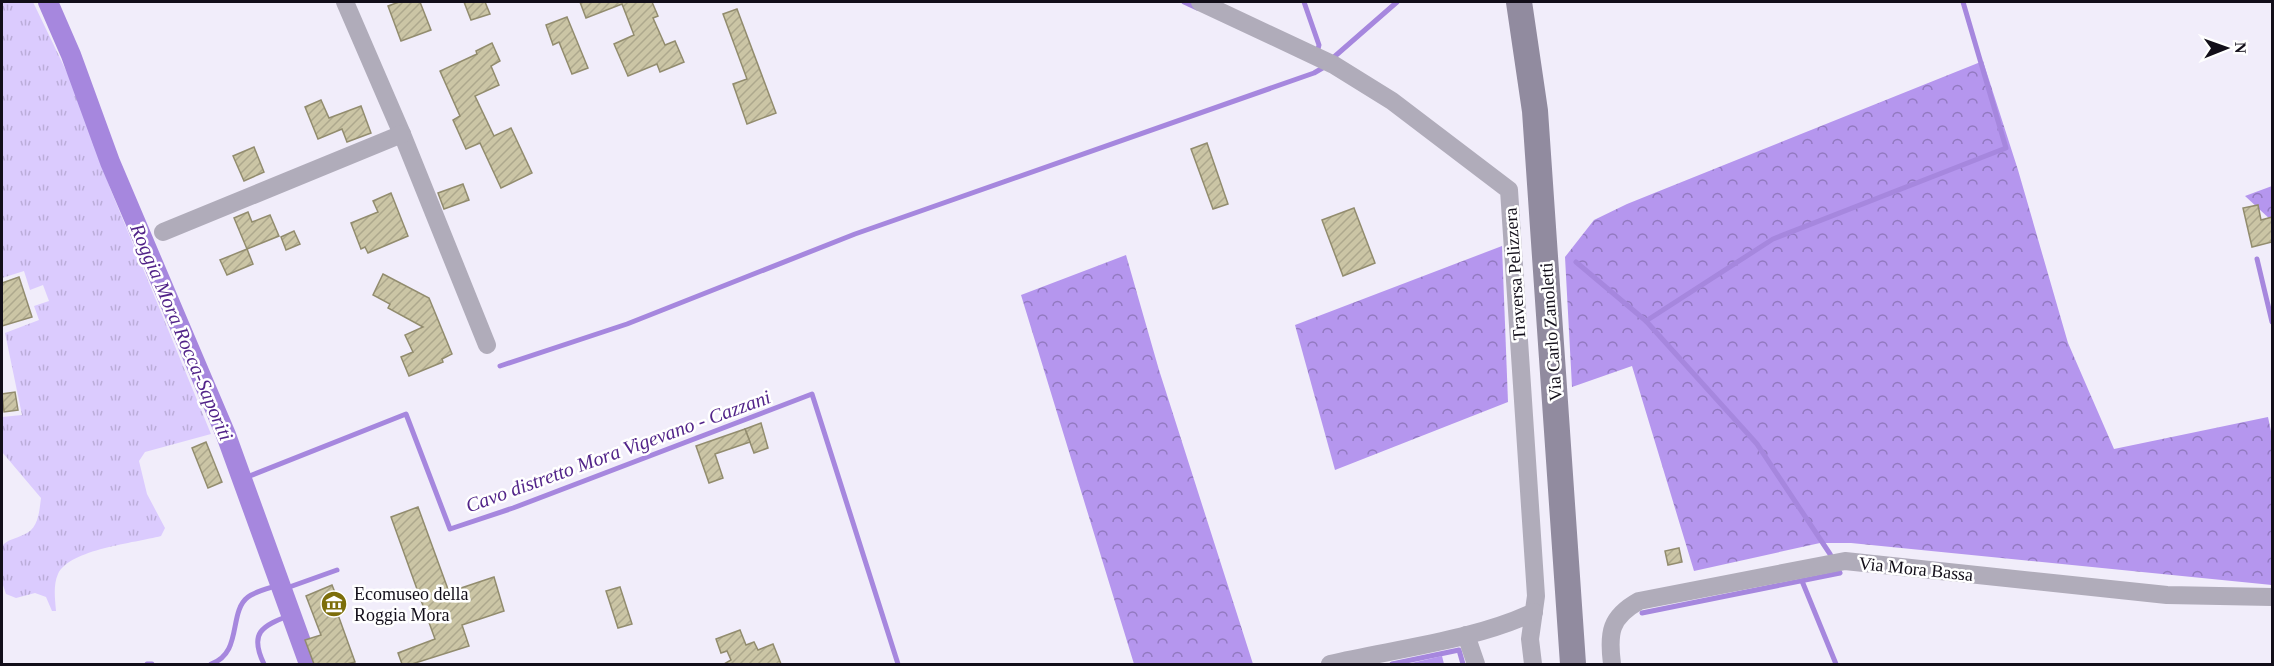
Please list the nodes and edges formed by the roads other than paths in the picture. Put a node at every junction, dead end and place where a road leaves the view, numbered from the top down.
1 (345, 2) edge
2 (1200, 2) edge
3 (1519, 2) edge
4 (402, 134) junction
5 (163, 232) dead end
6 (487, 345) dead end
7 (2272, 597) edge
8 (1534, 612) junction
9 (1466, 635) junction
10 (1330, 664) edge
11 (1476, 664) edge
12 (1533, 664) edge
13 (1573, 664) edge
14 (1612, 664) edge

1 - 4 street
2 - 8 street, Traversa Pelizzera
3 - 13 main road, Via Carlo Zanoletti
4 - 5 street
4 - 6 street
7 - 14 street, Via Mora Bassa
8 - 9 street
8 - 12 street
9 - 10 street
9 - 11 street

